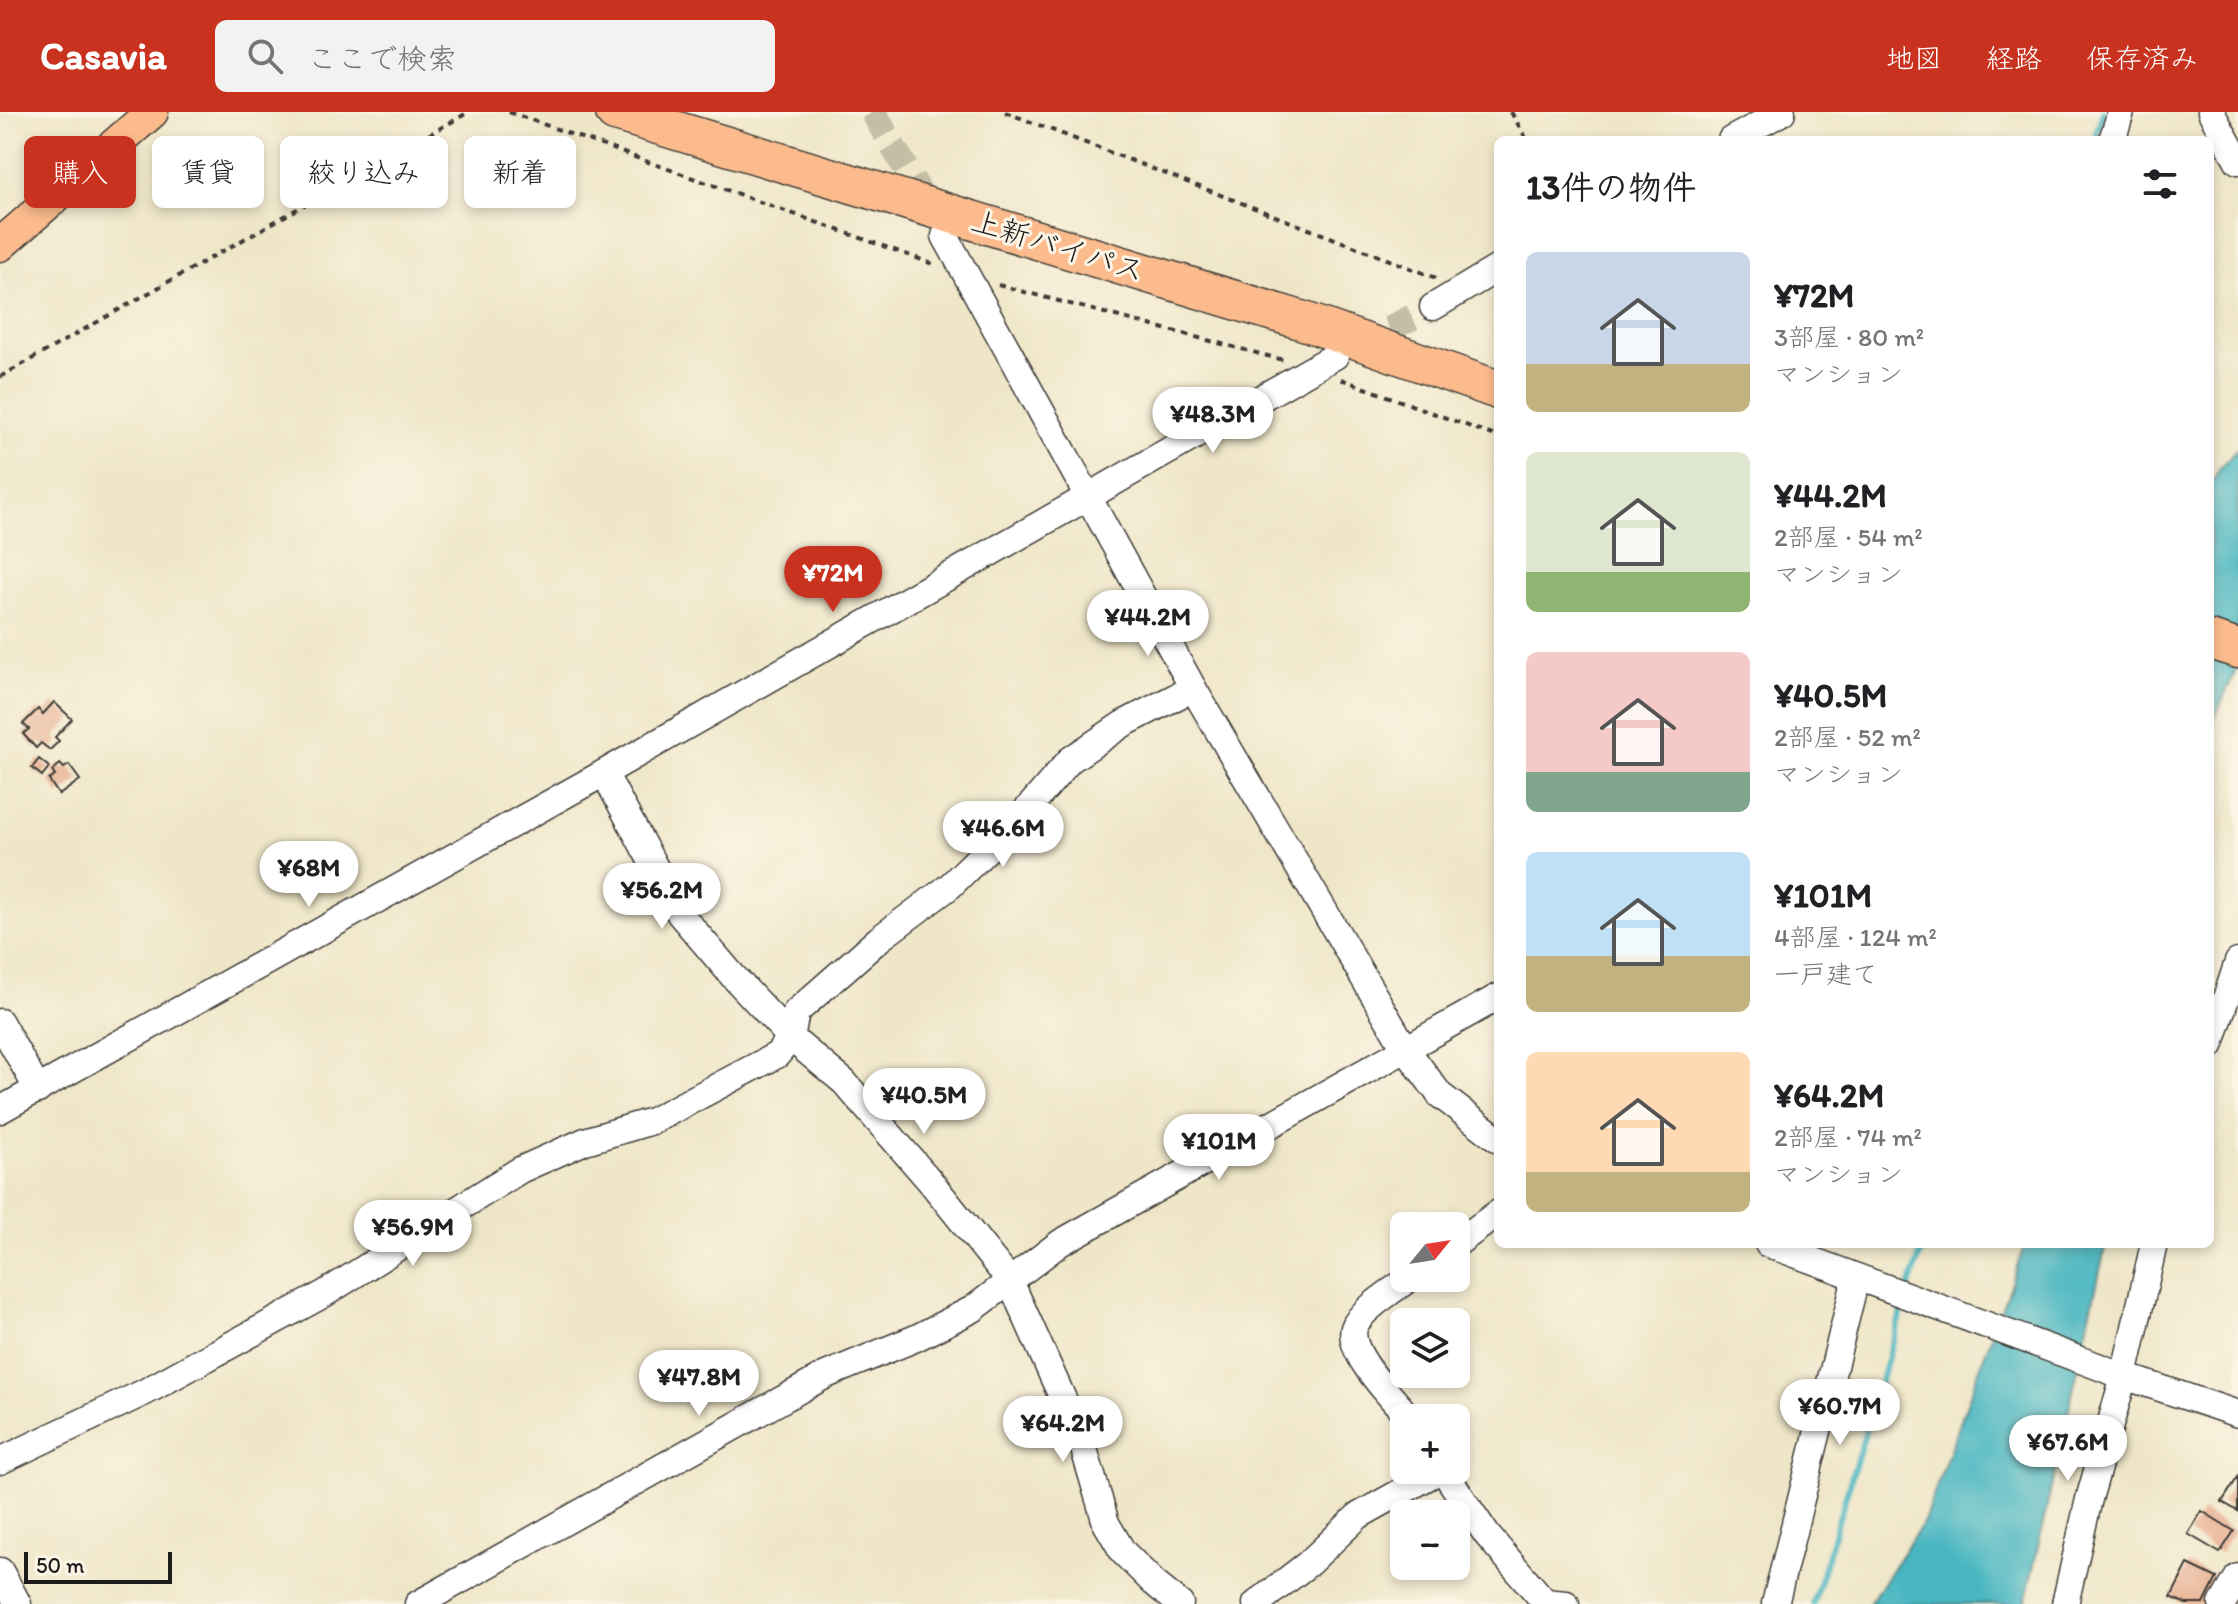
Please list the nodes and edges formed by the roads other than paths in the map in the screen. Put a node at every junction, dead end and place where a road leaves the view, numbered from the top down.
1 (152, 112) edge
2 (615, 112) edge
3 (1782, 112) edge
4 (2121, 112) edge
5 (2211, 112) edge
6 (1738, 136) edge
7 (2113, 136) edge
8 (2238, 161) edge
9 (945, 236) tunnel mouth
10 (0, 245) edge
11 (1494, 270) edge
12 (1433, 307) tunnel mouth
13 (1324, 362) road end
14 (1494, 389) edge
15 (1087, 499) junction
16 (2214, 641) edge
17 (2238, 649) edge
18 (1193, 688) junction
19 (604, 773) junction
20 (2238, 962) edge
21 (1494, 999) edge
22 (0, 1022) edge
23 (2214, 1034) edge
24 (791, 1038) junction
25 (1405, 1048) junction
26 (38, 1090) junction
27 (0, 1110) edge
28 (1494, 1136) edge
29 (1494, 1216) edge
30 (1470, 1234) edge
31 (1779, 1248) edge
32 (2153, 1248) edge
33 (1863, 1280) junction
34 (1010, 1281) junction
35 (1391, 1292) edge
36 (2118, 1373) junction
37 (1398, 1404) edge
38 (2238, 1414) edge
39 (0, 1461) edge
40 (1416, 1484) edge
41 (1452, 1484) edge
42 (0, 1571) edge
43 (2238, 1577) edge
44 (1176, 1603) edge
45 (18, 1604) edge
46 (418, 1604) edge
47 (1256, 1604) edge
48 (1566, 1604) edge
49 (1775, 1604) edge
50 (2065, 1604) edge
51 (2222, 1604) edge

1 - 10 main road
2 - 14 highway, 上新バイパス
3 - 6 street
4 - 7 street
5 - 8 street
9 - 15 street
11 - 12 street
13 - 15 street
15 - 18 street
15 - 19 street
16 - 17 highway
18 - 24 street
18 - 25 street
19 - 24 street
19 - 26 street
20 - 23 street
21 - 25 street
22 - 26 street
24 - 34 street
24 - 39 street
25 - 28 street
25 - 34 street
26 - 27 street
29 - 30 street
31 - 33 street
32 - 36 street
33 - 36 street
33 - 49 street
34 - 44 street
34 - 46 street
35 - 37 street
36 - 38 street
36 - 50 street
40 - 47 street
41 - 48 street
42 - 45 street
43 - 51 street

